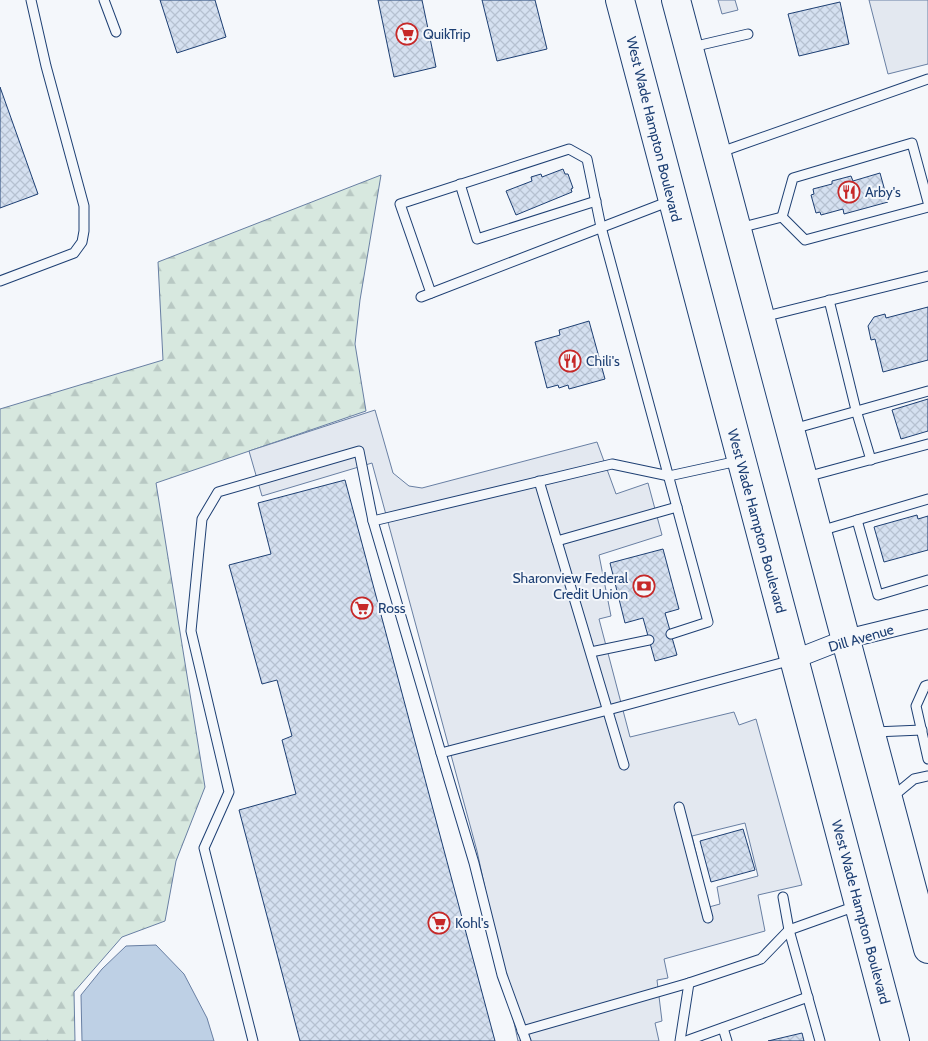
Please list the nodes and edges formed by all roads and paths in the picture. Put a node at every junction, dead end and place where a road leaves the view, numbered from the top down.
1 (32, 0) edge
2 (104, 0) edge
3 (620, 0) edge
4 (676, 0) edge
5 (116, 32) dead end
6 (748, 34) dead end
7 (688, 48) junction
8 (928, 79) edge
9 (716, 154) junction
10 (460, 184) junction
11 (672, 200) junction
12 (596, 201) junction
13 (928, 202) edge
14 (928, 207) edge
15 (782, 217) junction
16 (601, 227) junction
17 (736, 229) junction
18 (928, 276) edge
19 (0, 281) edge
20 (431, 293) junction
21 (420, 297) dead end
22 (829, 300) junction
23 (760, 318) junction
24 (928, 391) edge
25 (856, 410) junction
26 (790, 430) junction
27 (928, 444) edge
28 (741, 460) junction
29 (871, 460) junction
30 (669, 476) junction
31 (803, 478) junction
32 (539, 481) junction
33 (928, 499) edge
34 (678, 507) junction
35 (857, 520) junction
36 (373, 521) junction
37 (818, 532) junction
38 (557, 541) junction
39 (928, 580) edge
40 (928, 619) edge
41 (671, 634) dead end
42 (846, 639) junction
43 (649, 640) dead end
44 (591, 652) junction
45 (795, 659) junction
46 (928, 685) edge
47 (608, 710) junction
48 (922, 730) junction
49 (871, 732) junction
50 (441, 753) junction
51 (928, 758) edge
52 (624, 765) dead end
53 (928, 776) edge
54 (889, 800) junction
55 (679, 807) dead end
56 (783, 898) dead end
57 (859, 905) junction
58 (708, 918) dead end
59 (790, 930) junction
60 (928, 949) edge
61 (688, 983) junction
62 (808, 997) junction
63 (723, 1028) junction
64 (522, 1031) junction
65 (254, 1041) edge
66 (526, 1041) edge
67 (680, 1041) edge
68 (686, 1041) edge
69 (727, 1041) edge
70 (820, 1041) edge
71 (895, 1041) edge

1 - 19 lane
2 - 5 lane
3 - 11 main road, West Wade Hampton Boulevard
4 - 7 main road
6 - 7 lane
7 - 9 main road
8 - 9 lane
9 - 17 main road
10 - 12 lane
10 - 12 lane
10 - 20 lane
11 - 16 lane
11 - 28 main road, West Wade Hampton Boulevard
12 - 16 lane
13 - 15 lane
14 - 15 lane
15 - 17 lane
16 - 20 lane
16 - 30 lane
17 - 23 main road
18 - 22 lane
20 - 21 lane
22 - 23 lane
22 - 25 lane
23 - 26 main road
24 - 25 lane
25 - 26 lane
25 - 29 lane
26 - 31 main road
27 - 29 lane
28 - 30 lane
28 - 45 main road, West Wade Hampton Boulevard
29 - 31 lane
30 - 32 lane
30 - 34 lane
31 - 37 main road
32 - 36 lane
32 - 38 lane
33 - 35 lane
34 - 38 lane
34 - 41 lane
35 - 37 lane
35 - 39 lane
36 - 50 lane
36 - 65 lane
37 - 42 main road
38 - 44 lane
40 - 42 street, Dill Avenue
42 - 45 street, Dill Avenue
42 - 49 main road
43 - 44 lane
44 - 47 lane
45 - 47 lane
45 - 57 main road, West Wade Hampton Boulevard
46 - 48 lane
47 - 50 lane
47 - 52 lane
48 - 49 lane
48 - 51 lane
49 - 54 main road
50 - 64 lane
53 - 54 lane
54 - 60 main road
55 - 58 lane
56 - 59 lane
57 - 59 lane
57 - 71 main road, West Wade Hampton Boulevard
59 - 61 lane
59 - 62 lane
61 - 64 lane
61 - 67 lane
62 - 63 lane
62 - 70 lane
63 - 68 lane
63 - 69 lane
64 - 66 lane

